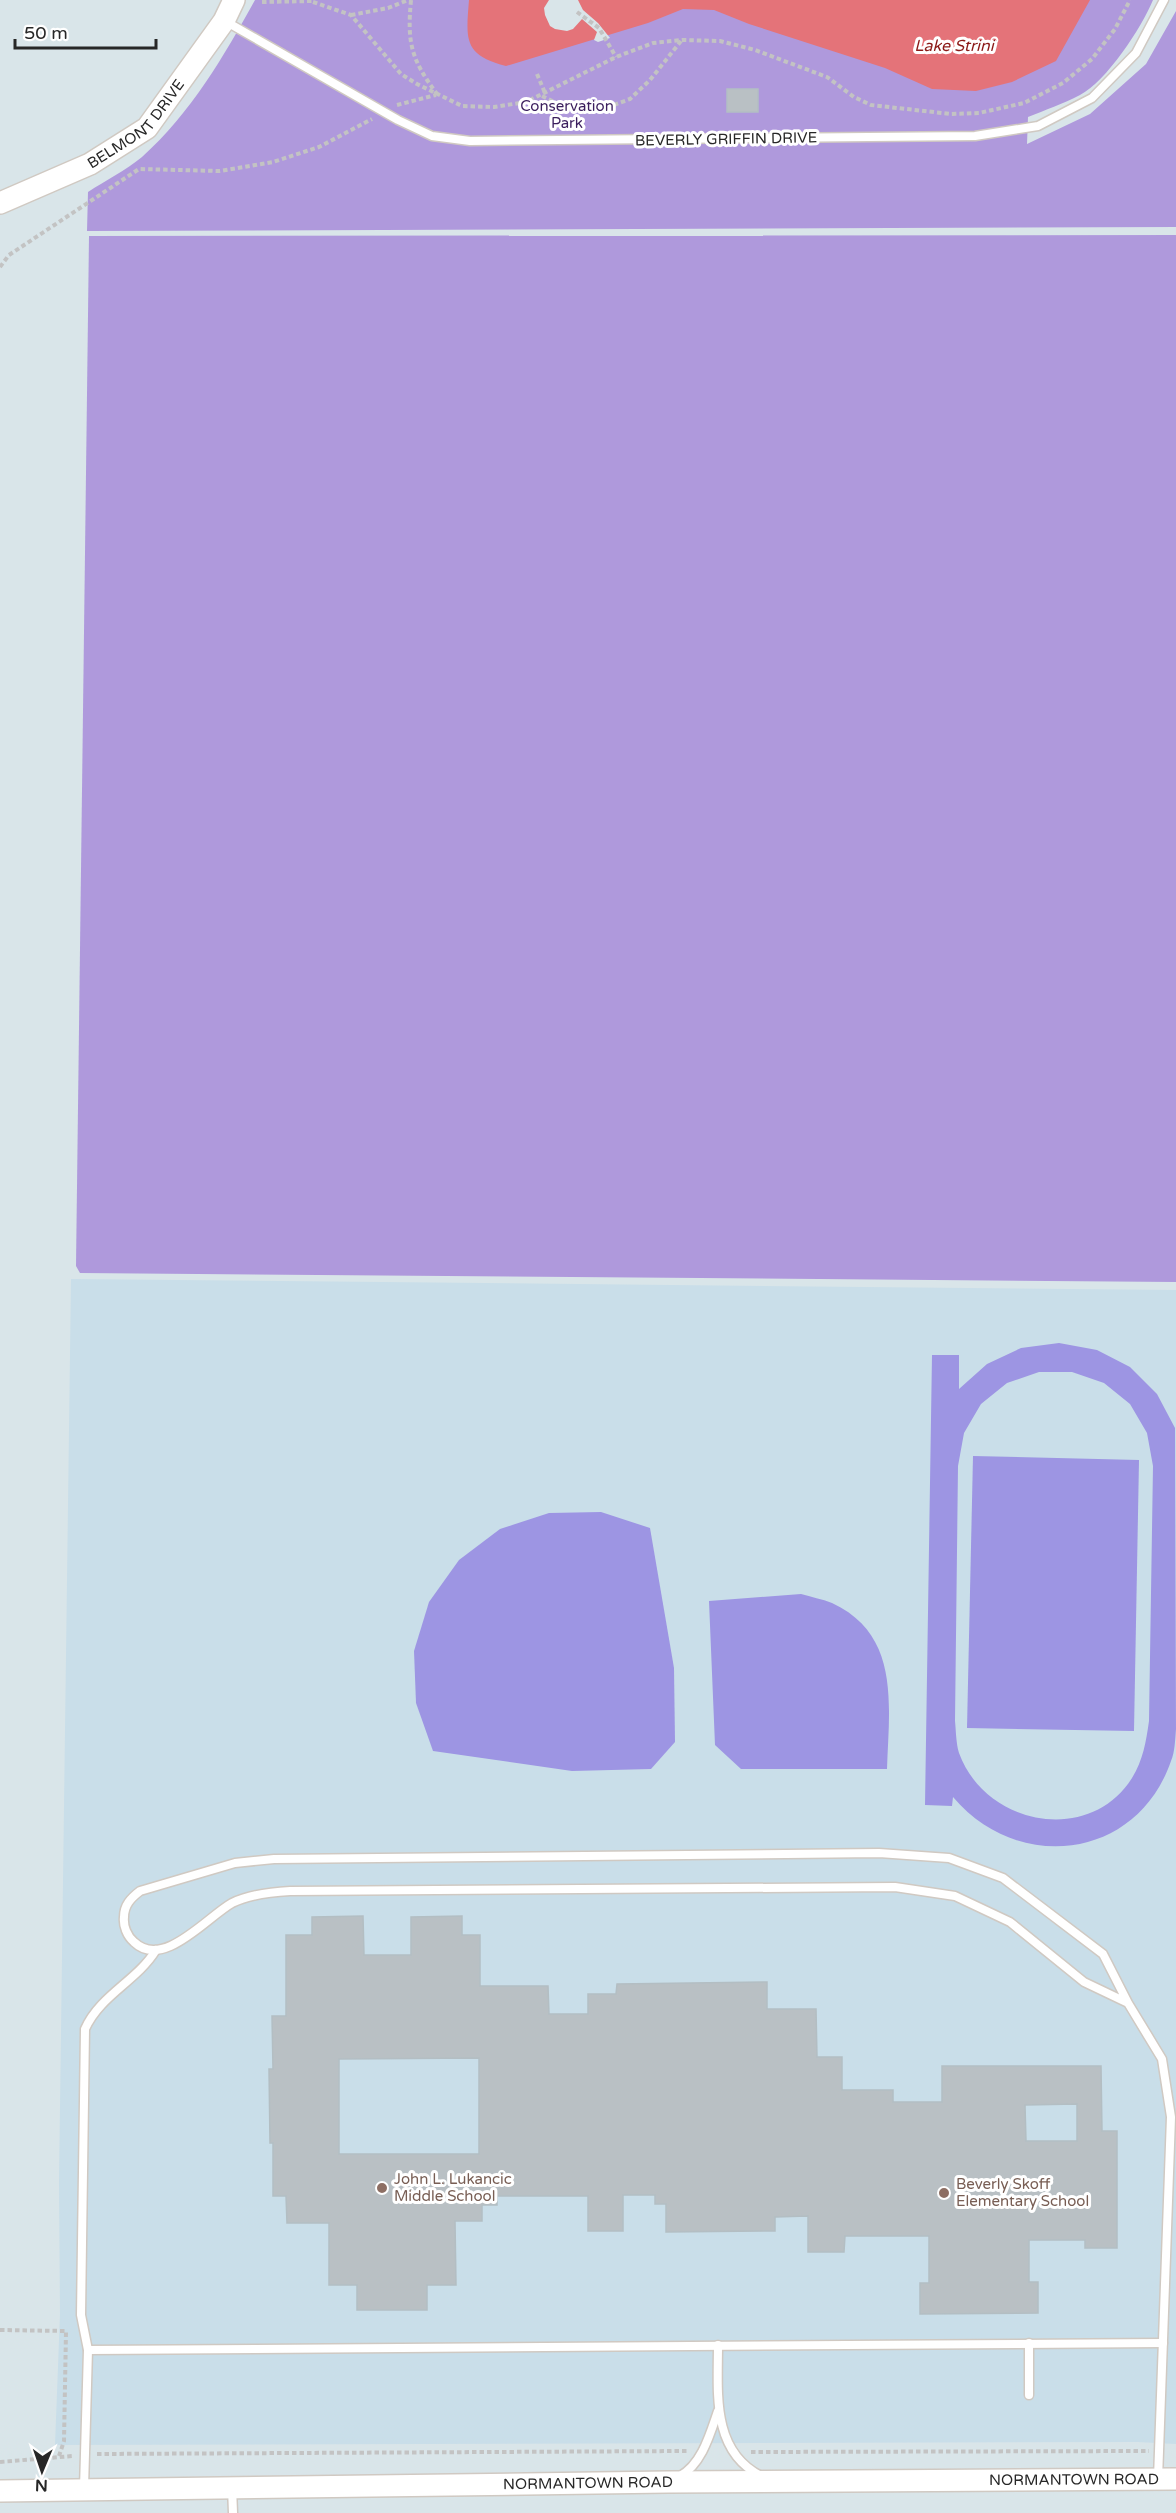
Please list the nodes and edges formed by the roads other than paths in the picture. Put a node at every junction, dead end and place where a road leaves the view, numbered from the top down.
1 (234, 0) edge
2 (1164, 0) edge
3 (224, 21) junction
4 (0, 203) edge
5 (156, 1950) junction
6 (1128, 2003) junction
7 (1029, 2343) junction
8 (1163, 2343) junction
9 (718, 2345) junction
10 (88, 2350) junction
11 (1029, 2395) dead end
12 (718, 2411) junction
13 (1167, 2479) edge
14 (668, 2482) junction
15 (773, 2482) junction
16 (232, 2487) junction
17 (84, 2489) junction
18 (0, 2491) edge
19 (232, 2513) edge

1 - 3 street, BELMONT DRIVE
2 - 3 lane, BEVERLY GRIFFIN DRIVE
3 - 4 street, BELMONT DRIVE
5 - 6 lane
5 - 6 lane
5 - 10 lane
6 - 8 lane
7 - 8 lane
7 - 9 lane
7 - 11 lane
8 - 13 lane
9 - 10 lane
9 - 12 lane
10 - 17 lane
12 - 14 lane
12 - 15 lane
13 - 15 street, NORMANTOWN ROAD
14 - 15 street, NORMANTOWN ROAD
14 - 16 street, NORMANTOWN ROAD
16 - 17 street, NORMANTOWN ROAD
16 - 19 lane
17 - 18 street, NORMANTOWN ROAD

